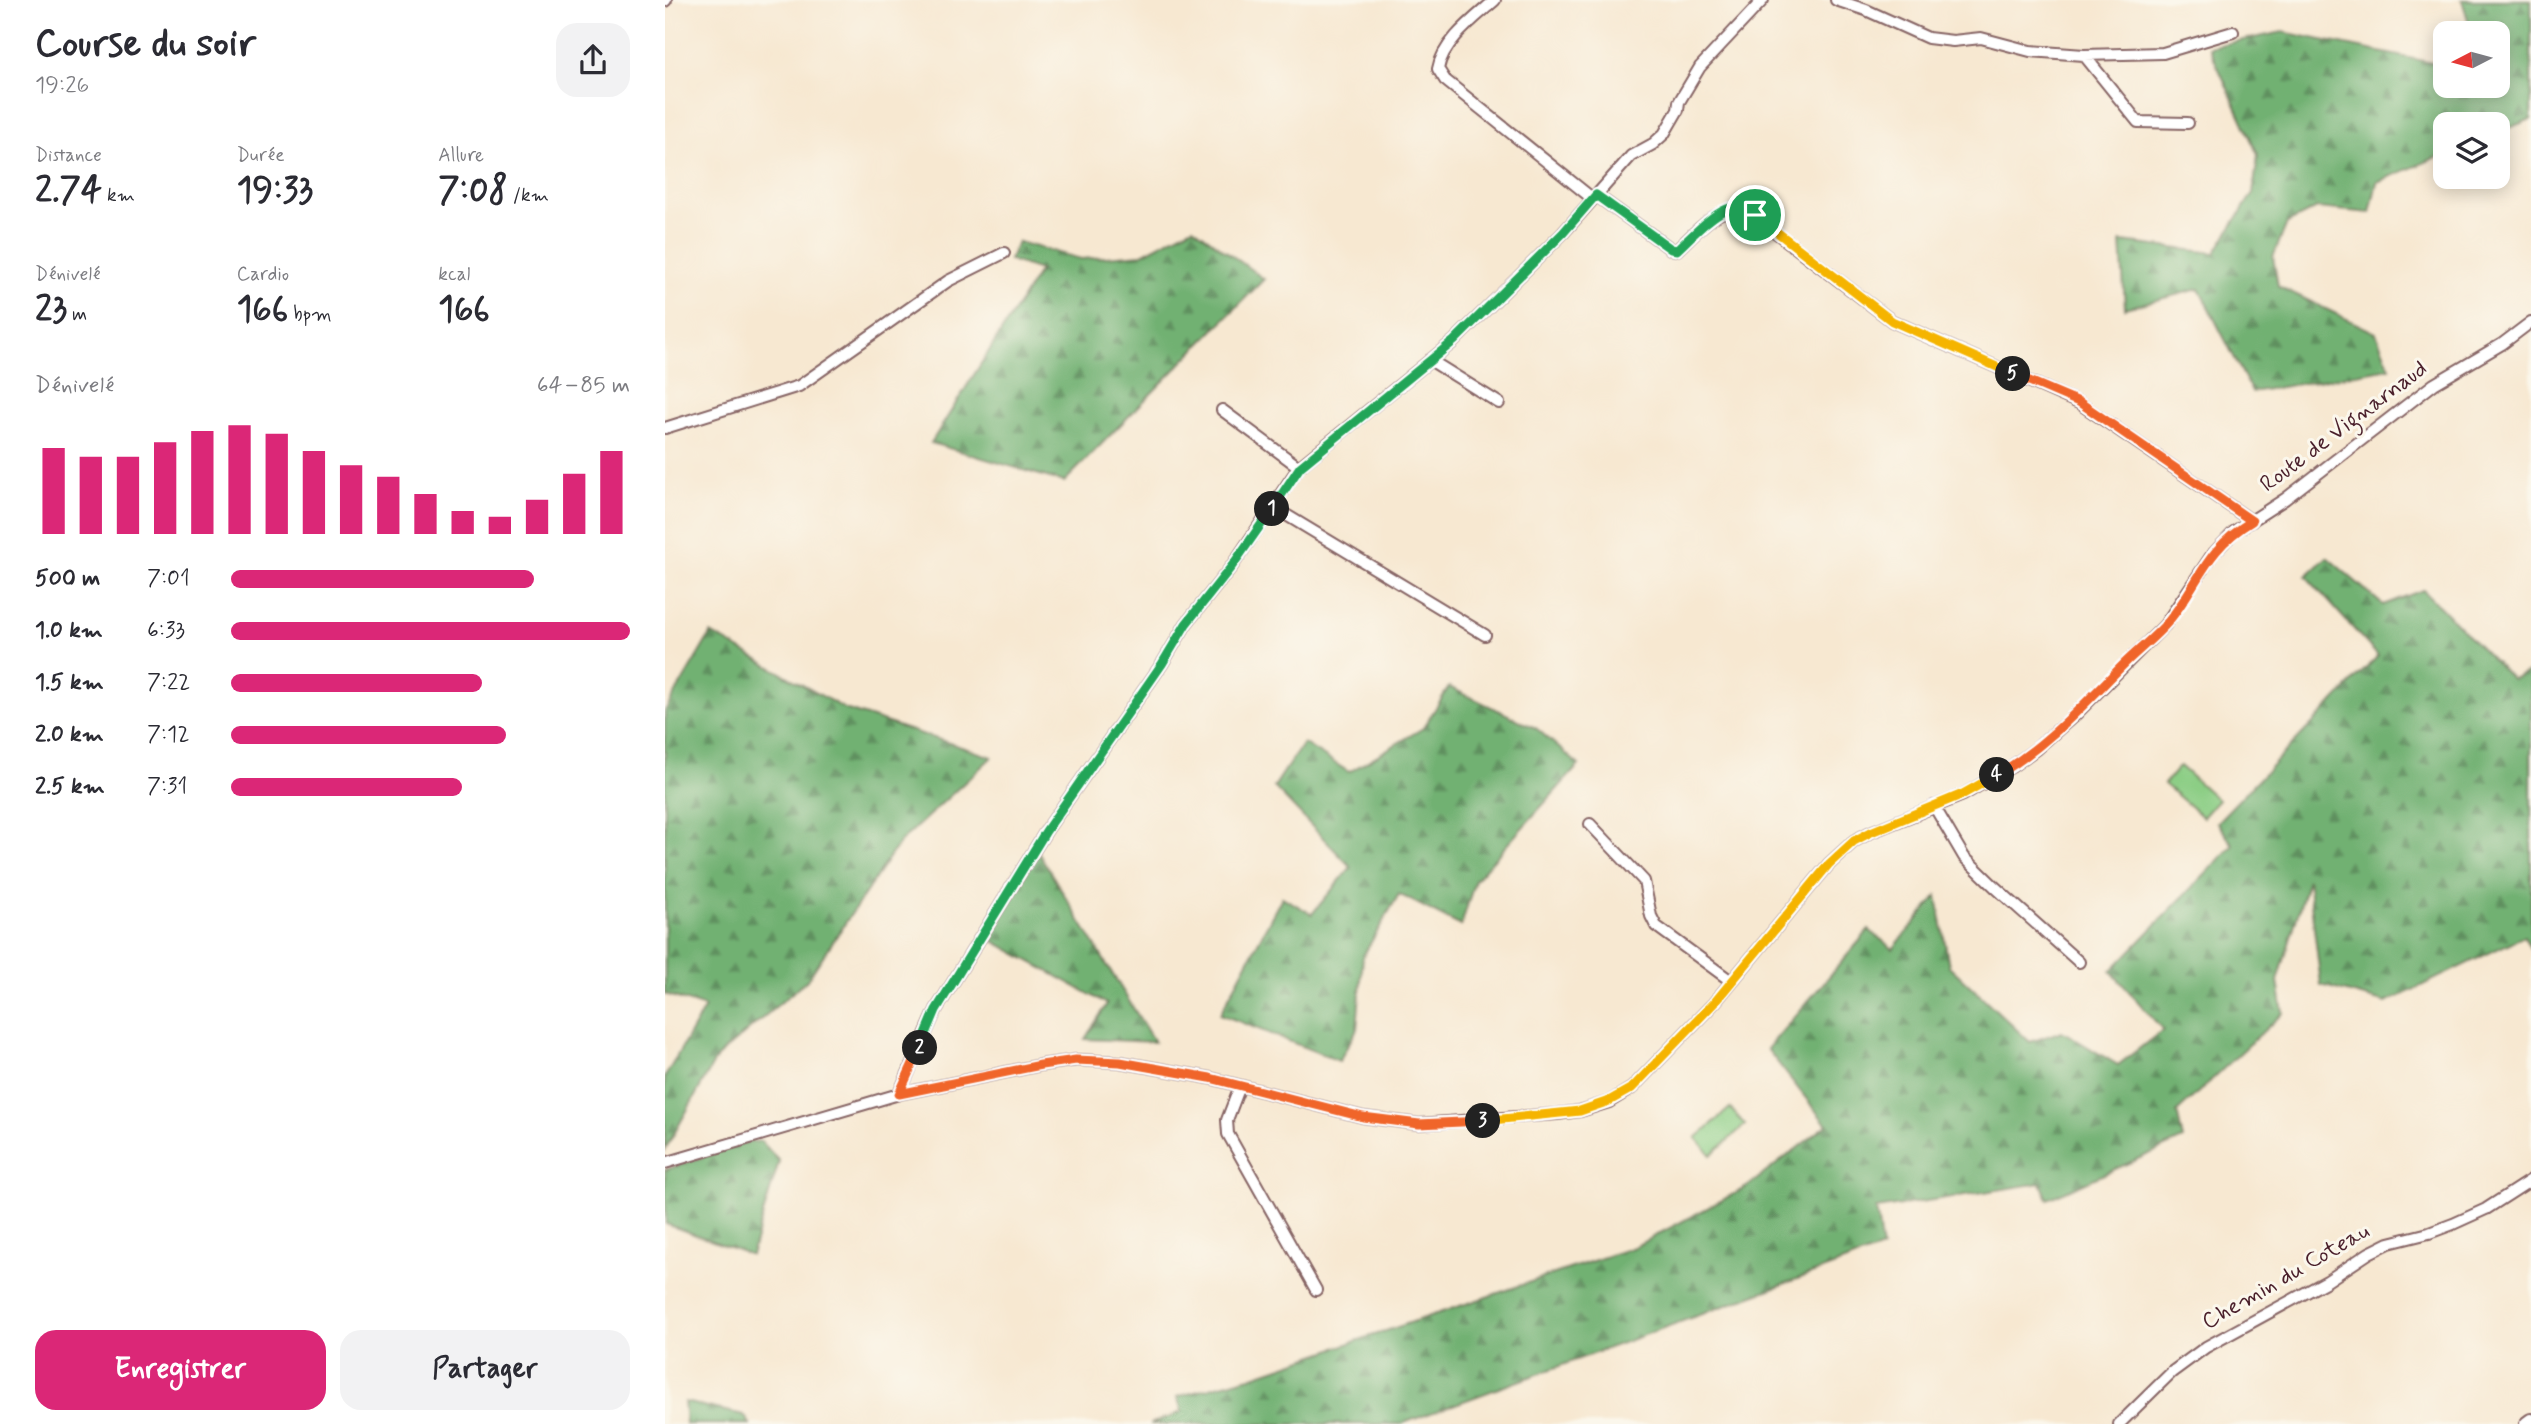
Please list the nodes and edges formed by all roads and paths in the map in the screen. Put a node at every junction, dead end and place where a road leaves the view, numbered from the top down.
1 (1495, 0) edge
2 (1763, 0) edge
3 (1836, 0) edge
4 (2233, 32) dead end
5 (2084, 55) junction
6 (2188, 123) dead end
7 (1594, 197) junction
8 (1004, 253) dead end
9 (2531, 322) edge
10 (1430, 360) junction
11 (1499, 403) dead end
12 (1222, 410) dead end
13 (665, 428) edge
14 (1300, 467) junction
15 (1273, 507) junction
16 (2252, 521) junction
17 (1485, 635) dead end
18 (1934, 806) junction
19 (1590, 824) dead end
20 (2079, 962) dead end
21 (1731, 981) junction
22 (1240, 1086) junction
23 (899, 1094) junction
24 (665, 1163) edge
25 (2531, 1180) edge
26 (1316, 1290) dead end
27 (2119, 1424) edge

1 - 7 street
2 - 7 street
3 - 5 street
4 - 5 street
5 - 6 street
7 - 10 street
7 - 16 street
8 - 13 street
9 - 16 street, Route de Vignarnaud
10 - 11 street
10 - 14 street
12 - 14 street
14 - 15 street
15 - 17 street
15 - 23 street
16 - 18 street, Route de Vignarnaud
18 - 20 street
18 - 21 street, Route de Vignarnaud
19 - 21 street
21 - 22 street, Route de Vignarnaud
22 - 23 street, Route de Vignarnaud
22 - 26 street
23 - 24 street, Route de Vignarnaud
25 - 27 street, Chemin du Coteau

